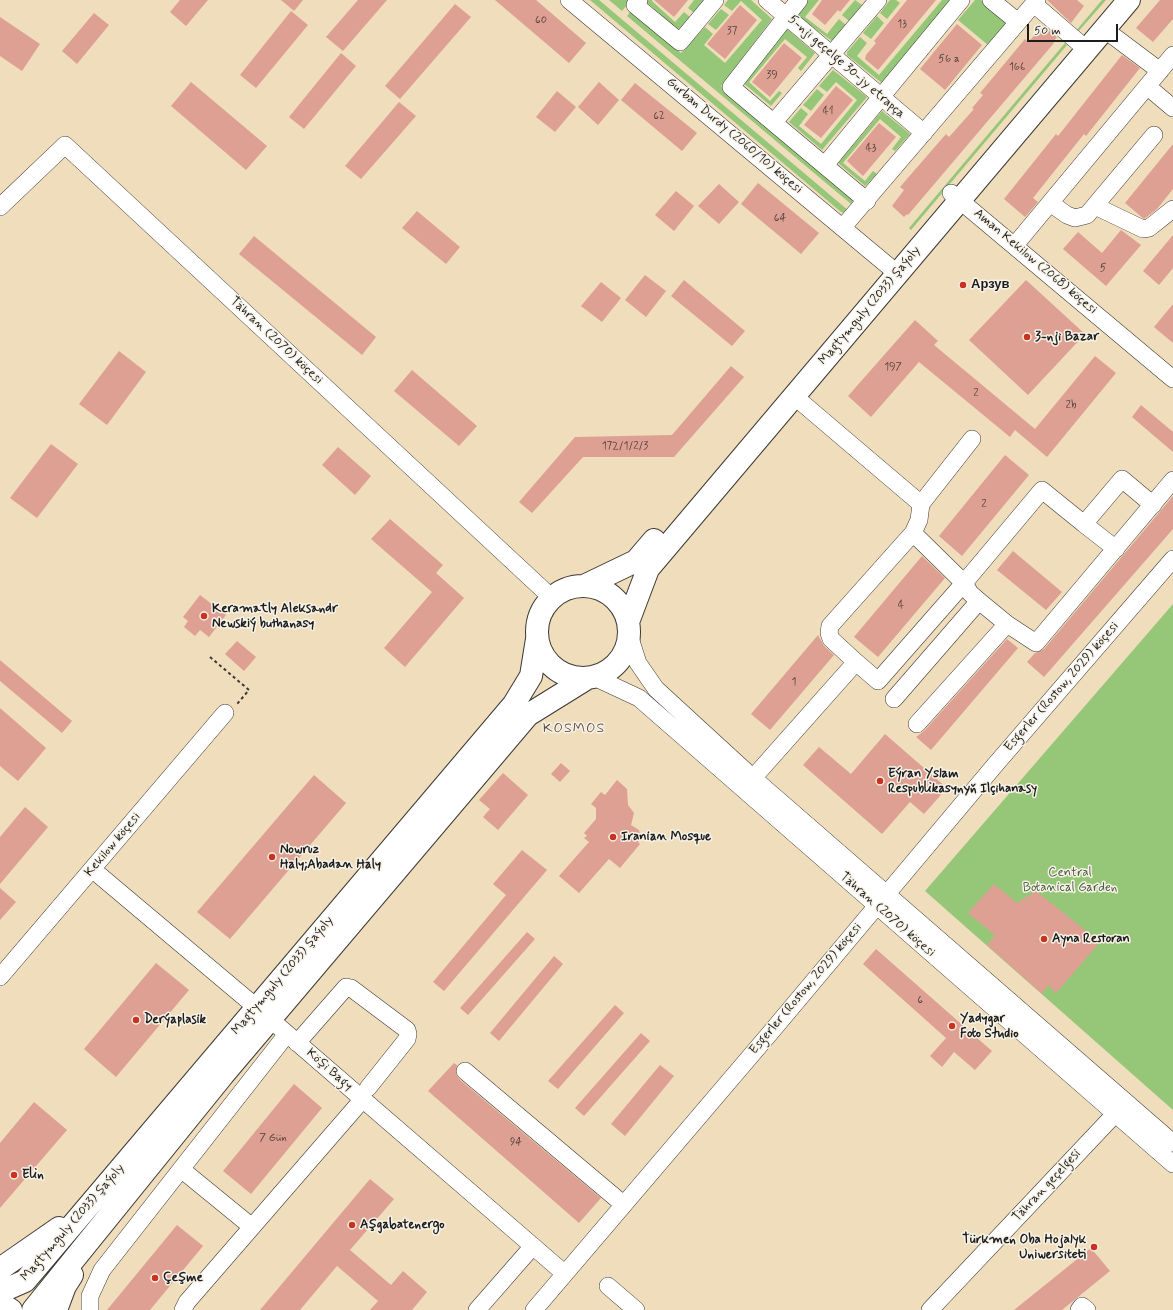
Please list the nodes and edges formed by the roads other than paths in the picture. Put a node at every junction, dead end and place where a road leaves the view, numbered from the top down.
1 (569, 0) edge
2 (639, 0) edge
3 (715, 0) edge
4 (767, 0) edge
5 (799, 0) edge
6 (878, 0) edge
7 (960, 0) edge
8 (991, 0) edge
9 (1113, 0) edge
10 (1129, 0) edge
11 (1035, 2) edge
12 (786, 16) junction
13 (1018, 22) junction
14 (1104, 29) junction
15 (1078, 42) junction
16 (831, 55) junction
17 (1173, 55) edge
18 (1160, 71) junction
19 (1148, 87) junction
20 (880, 97) junction
21 (1173, 108) edge
22 (774, 122) junction
23 (924, 133) junction
24 (1154, 135) dead end
25 (825, 165) junction
26 (956, 196) junction
27 (867, 201) junction
28 (1050, 203) junction
29 (1095, 206) junction
30 (0, 207) edge
31 (1173, 209) edge
32 (843, 227) junction
33 (1014, 245) junction
34 (893, 270) junction
35 (1173, 379) edge
36 (794, 396) junction
37 (972, 439) dead end
38 (1173, 480) edge
39 (921, 504) junction
40 (1153, 505) junction
41 (1084, 524) junction
42 (913, 533) junction
43 (1116, 549) junction
44 (1173, 559) edge
45 (964, 583) junction
46 (584, 586) junction
47 (552, 598) junction
48 (979, 600) junction
49 (1007, 624) junction
50 (628, 628) junction
51 (537, 639) junction
52 (856, 662) junction
53 (590, 678) junction
54 (894, 699) dead end
55 (231, 708) road end
56 (917, 724) dead end
57 (753, 778) junction
58 (92, 870) junction
59 (881, 900) junction
60 (0, 977) edge
61 (263, 1013) junction
62 (292, 1038) junction
63 (465, 1071) dead end
64 (365, 1094) junction
65 (1115, 1114) junction
66 (1173, 1143) edge
67 (1173, 1164) edge
68 (181, 1169) junction
69 (623, 1204) junction
70 (96, 1214) junction
71 (252, 1227) junction
72 (533, 1246) junction
73 (0, 1269) edge
74 (564, 1274) junction
75 (608, 1286) dead end
76 (0, 1292) edge
77 (0, 1303) edge
78 (538, 1309) edge
79 (11, 1310) edge
80 (32, 1310) edge
81 (56, 1310) edge
82 (90, 1310) edge
83 (183, 1310) edge
84 (477, 1310) edge
85 (636, 1310) edge
86 (930, 1310) edge
87 (1079, 1310) edge
88 (1087, 1310) edge

1 - 32 street, Gurban Durdy (2060/10) köçesi
2 - 3 street
4 - 12 street, 5-nji geçelge 30-jy etrapça
5 - 12 street
6 - 16 street
7 - 20 street
8 - 13 street
9 - 15 main road, Magtymguly (2033) şaýoly
10 - 14 main road, Magtymguly (2033) şaýoly
11 - 13 street
11 - 15 street
12 - 16 street, 5-nji geçelge 30-jy etrapça
12 - 22 street
13 - 23 street
14 - 18 street
14 - 26 main road, Magtymguly (2033) şaýoly
15 - 26 main road, Magtymguly (2033) şaýoly
16 - 20 street, 5-nji geçelge 30-jy etrapça
16 - 22 street
17 - 18 street
18 - 19 street
19 - 21 street
19 - 28 street
20 - 23 street, 5-nji geçelge 30-jy etrapça
20 - 25 street
22 - 25 street
23 - 27 street
24 - 29 street
25 - 27 street
26 - 33 street, Aman Kekilow (2068) köçesi
26 - 34 main road, Magtymguly (2033) şaýoly
27 - 32 street
28 - 29 street
28 - 33 street
29 - 31 street
30 - 47 street, Tähran (2070) köçesi
32 - 34 street, Gurban Durdy (2060/10) köçesi
33 - 35 street, Aman Kekilow (2068) köçesi
34 - 36 main road, Magtymguly (2033) şaýoly
34 - 46 main road, Magtymguly (2033) şaýoly
36 - 39 street
36 - 50 main road, Magtymguly (2033) şaýoly
37 - 39 street
38 - 40 street
39 - 42 street
40 - 41 street
40 - 43 street
41 - 43 street
41 - 45 street
42 - 45 street
42 - 52 street
43 - 49 street
44 - 59 street, Esgerler (Rostow, 2029) köçesi
45 - 48 street
45 - 52 street
46 - 47 main road
46 - 50 main road
47 - 51 main road
48 - 49 street
48 - 54 street
49 - 56 street
50 - 53 main road
50 - 57 street, Tähran (2070) köçesi
51 - 53 main road
51 - 61 main road, Magtymguly (2033) şaýoly
52 - 57 street
53 - 59 street, Tähran (2070) köçesi
53 - 61 main road, Magtymguly (2033) şaýoly
55 - 58 street, Kekilow köçesi
57 - 59 street, Tähran (2070) köçesi
58 - 60 street, Kekilow köçesi
58 - 61 street, Köşi Bagy
59 - 65 street, Tähran (2070) köçesi
59 - 66 street, Tähran (2070) köçesi
59 - 69 street, Esgerler (Rostow, 2029) köçesi
61 - 62 street, Köşi Bagy
61 - 70 main road, Magtymguly (2033) şaýoly
62 - 64 street, Köşi Bagy
62 - 64 street
62 - 68 street
63 - 69 street
64 - 71 street
64 - 72 street, Köşi Bagy
65 - 67 street, Tähran (2070) köçesi
65 - 86 street, Tähran geçelgesi
68 - 71 street
68 - 82 street
69 - 74 street, Esgerler (Rostow, 2029) köçesi
70 - 73 main road
70 - 76 main road, Magtymguly (2033) şaýoly
70 - 80 main road, Magtymguly (2033) şaýoly
70 - 81 main road
71 - 83 street
72 - 74 street, Köşi Bagy
72 - 84 street
74 - 78 street, Esgerler (Rostow, 2029) köçesi
75 - 85 street
77 - 79 main road
87 - 88 street

